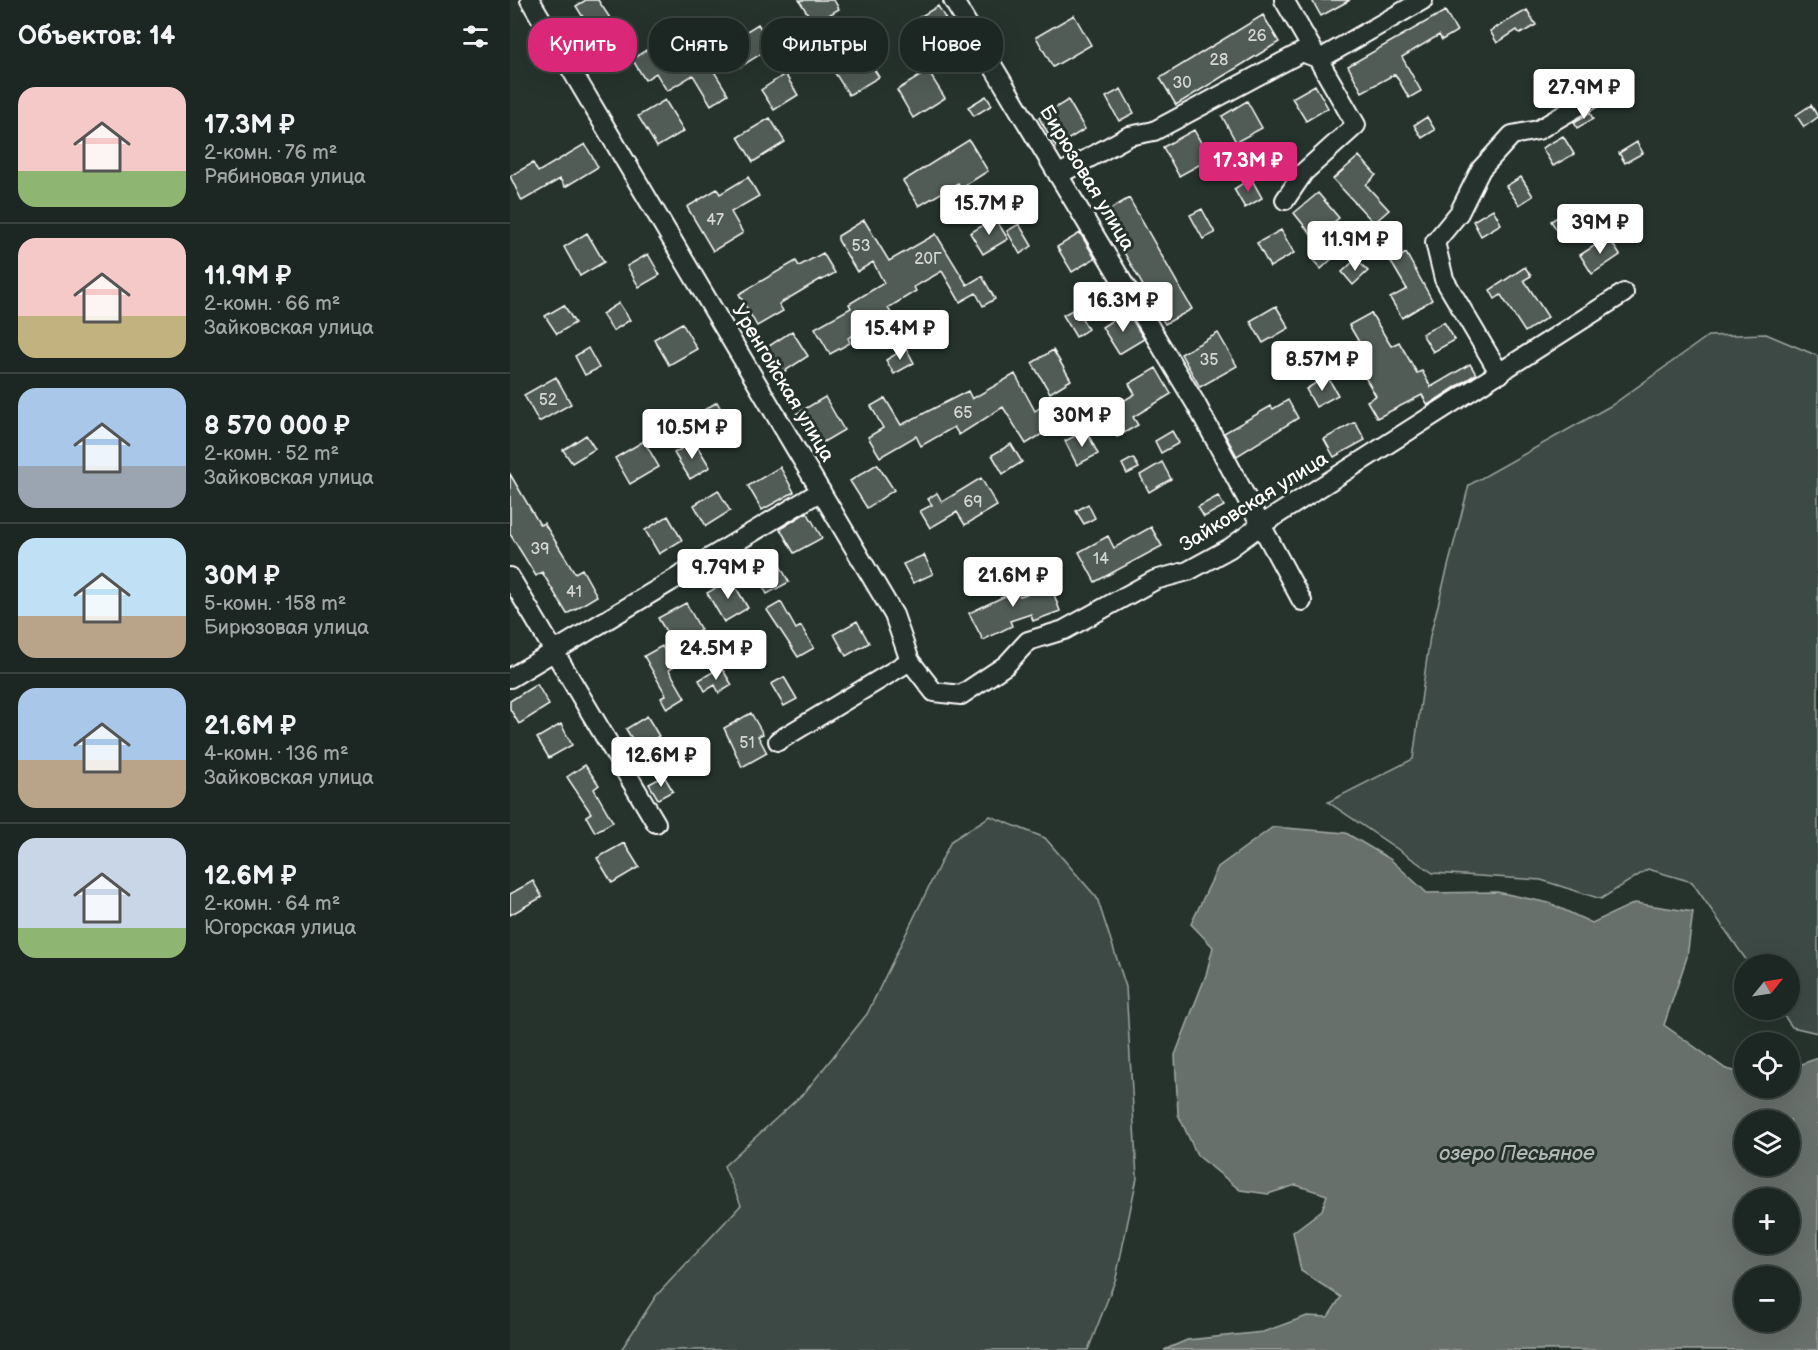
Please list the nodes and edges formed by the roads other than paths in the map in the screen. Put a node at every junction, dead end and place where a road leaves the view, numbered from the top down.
1 (530, 0) edge
2 (953, 0) edge
3 (1284, 0) edge
4 (1423, 0) edge
5 (1320, 59) junction
6 (1616, 84) dead end
7 (1058, 175) junction
8 (1285, 200) dead end
9 (1624, 293) dead end
10 (1500, 374) junction
11 (821, 491) junction
12 (1261, 525) junction
13 (510, 577) edge
14 (1302, 601) dead end
15 (555, 652) junction
16 (910, 661) junction
17 (510, 678) edge
18 (778, 741) dead end
19 (656, 823) dead end

1 - 11 street, Уренгойская улица
2 - 7 street, Бирюзовая улица
3 - 5 street
4 - 5 street
5 - 7 street
5 - 8 street
6 - 10 street
7 - 12 street, Бирюзовая улица
9 - 10 street, Зайковская улица
10 - 12 street, Зайковская улица
11 - 15 street
11 - 16 street, Уренгойская улица
12 - 14 street, Бирюзовая улица
12 - 16 street, Зайковская улица
13 - 15 street
15 - 17 street
15 - 19 street
16 - 18 street

